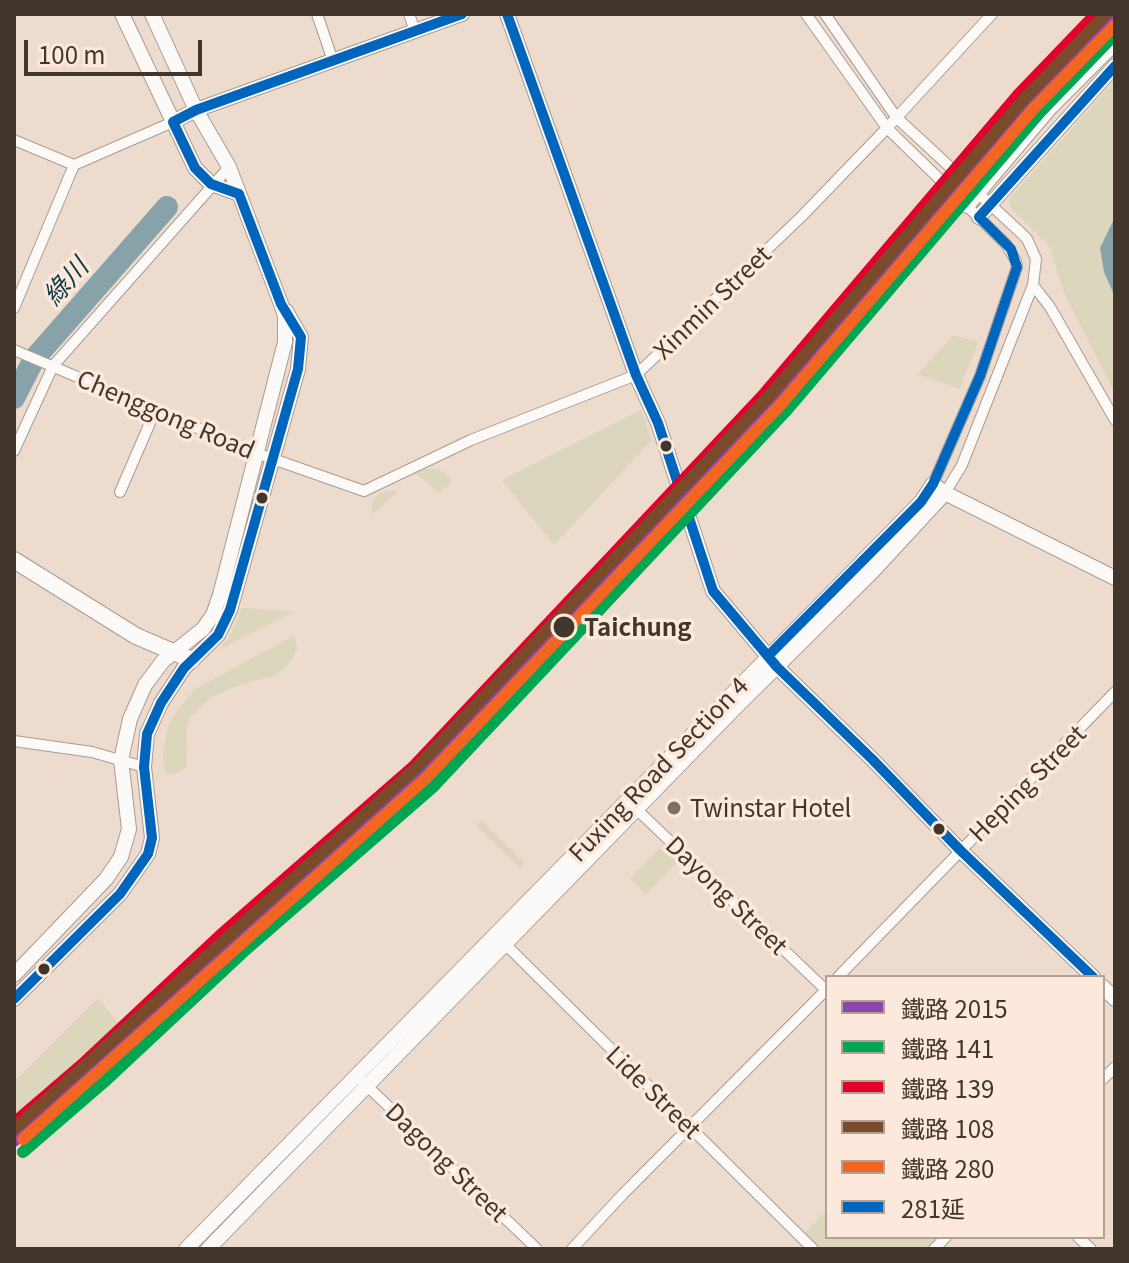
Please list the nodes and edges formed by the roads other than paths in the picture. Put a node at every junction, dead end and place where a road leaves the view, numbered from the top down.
1 (122, 14) edge
2 (152, 14) edge
3 (317, 14) edge
4 (409, 14) edge
5 (462, 14) edge
6 (507, 14) edge
7 (806, 14) edge
8 (825, 14) edge
9 (992, 14) edge
10 (415, 31) junction
11 (1115, 43) edge
12 (333, 61) junction
13 (1115, 66) edge
14 (196, 110) junction
15 (896, 117) junction
16 (173, 122) junction
17 (887, 128) junction
18 (14, 140) edge
19 (74, 165) junction
20 (229, 167) junction
21 (211, 184) junction
22 (977, 193) junction
23 (239, 194) junction
24 (990, 205) junction
25 (967, 206) junction
26 (979, 217) junction
27 (1033, 285) junction
28 (281, 304) junction
29 (14, 308) edge
30 (301, 337) junction
31 (285, 342) junction
32 (14, 350) edge
33 (53, 366) junction
34 (636, 375) junction
35 (156, 409) junction
36 (1115, 420) edge
37 (14, 451) edge
38 (256, 453) junction
39 (271, 459) junction
40 (939, 488) junction
41 (364, 491) joint
42 (120, 492) dead end
43 (14, 560) edge
44 (1115, 578) edge
45 (170, 653) junction
46 (192, 660) junction
47 (772, 662) junction
48 (1115, 692) edge
49 (14, 741) edge
50 (121, 760) junction
51 (144, 767) junction
52 (632, 805) junction
53 (960, 850) junction
54 (500, 939) junction
55 (14, 975) edge
56 (840, 975) edge
57 (1091, 975) edge
58 (825, 988) edge
59 (825, 992) edge
60 (16, 995) edge
61 (356, 1075) junction
62 (367, 1087) junction
63 (690, 1126) junction
64 (186, 1249) edge
65 (208, 1249) edge
66 (537, 1249) edge
67 (572, 1249) edge
68 (813, 1249) edge

1 - 16 main road
2 - 14 main road
3 - 12 street
4 - 10 street
5 - 10 main road
6 - 34 main road
7 - 17 street, Fuxing Road Section 4
8 - 15 street, Fuxing Road Section 4
9 - 15 street, Xinmin Street
10 - 12 main road
11 - 22 main road
12 - 14 main road
13 - 24 main road
14 - 16 main road
14 - 20 main road
15 - 17 street, Xinmin Street
15 - 22 street, Fuxing Road Section 4
16 - 19 street
16 - 21 main road
17 - 25 street, Fuxing Road Section 4
17 - 34 street, Xinmin Street
18 - 19 street
19 - 29 street
20 - 21 street
20 - 23 main road
21 - 23 main road
21 - 33 street
22 - 24 street, Fuxing Road Section 4
22 - 25 main road
23 - 28 main road
24 - 26 main road
24 - 27 street, Fuxing Road Section 4
25 - 26 street, Fuxing Road Section 4
26 - 40 street, Fuxing Road Section 4
27 - 36 street
27 - 40 street, Fuxing Road Section 4
28 - 30 main road
28 - 31 main road
30 - 31 street
30 - 39 main road
31 - 38 main road
32 - 33 street, Chenggong Road
33 - 35 street, Chenggong Road
33 - 37 street
34 - 41 street, Xinmin Street
34 - 47 main road
35 - 38 street, Chenggong Road
35 - 42 street
38 - 39 street, Chenggong Road
38 - 45 main road
39 - 41 street, Chenggong Road
39 - 46 main road
40 - 44 main road
40 - 47 main road, Fuxing Road Section 4
43 - 45 main road
45 - 46 main road
45 - 50 main road
46 - 51 main road
47 - 52 main road, Fuxing Road Section 4
47 - 53 main road
48 - 53 street, Heping Street
49 - 50 street
50 - 51 street
50 - 55 main road
51 - 60 main road
52 - 54 main road, Fuxing Road Section 4
52 - 58 street, Dayong Street
53 - 56 street, Heping Street
53 - 57 main road
54 - 61 main road, Fuxing Road Section 4
54 - 62 main road, Fuxing Road Section 4
54 - 63 street, Lide Street
59 - 63 street
61 - 62 street, Dagong Street
61 - 64 main road, Fuxing Road Section 4
62 - 65 main road, Fuxing Road Section 4
62 - 66 street, Dagong Street
63 - 67 street
63 - 68 street, Lide Street

